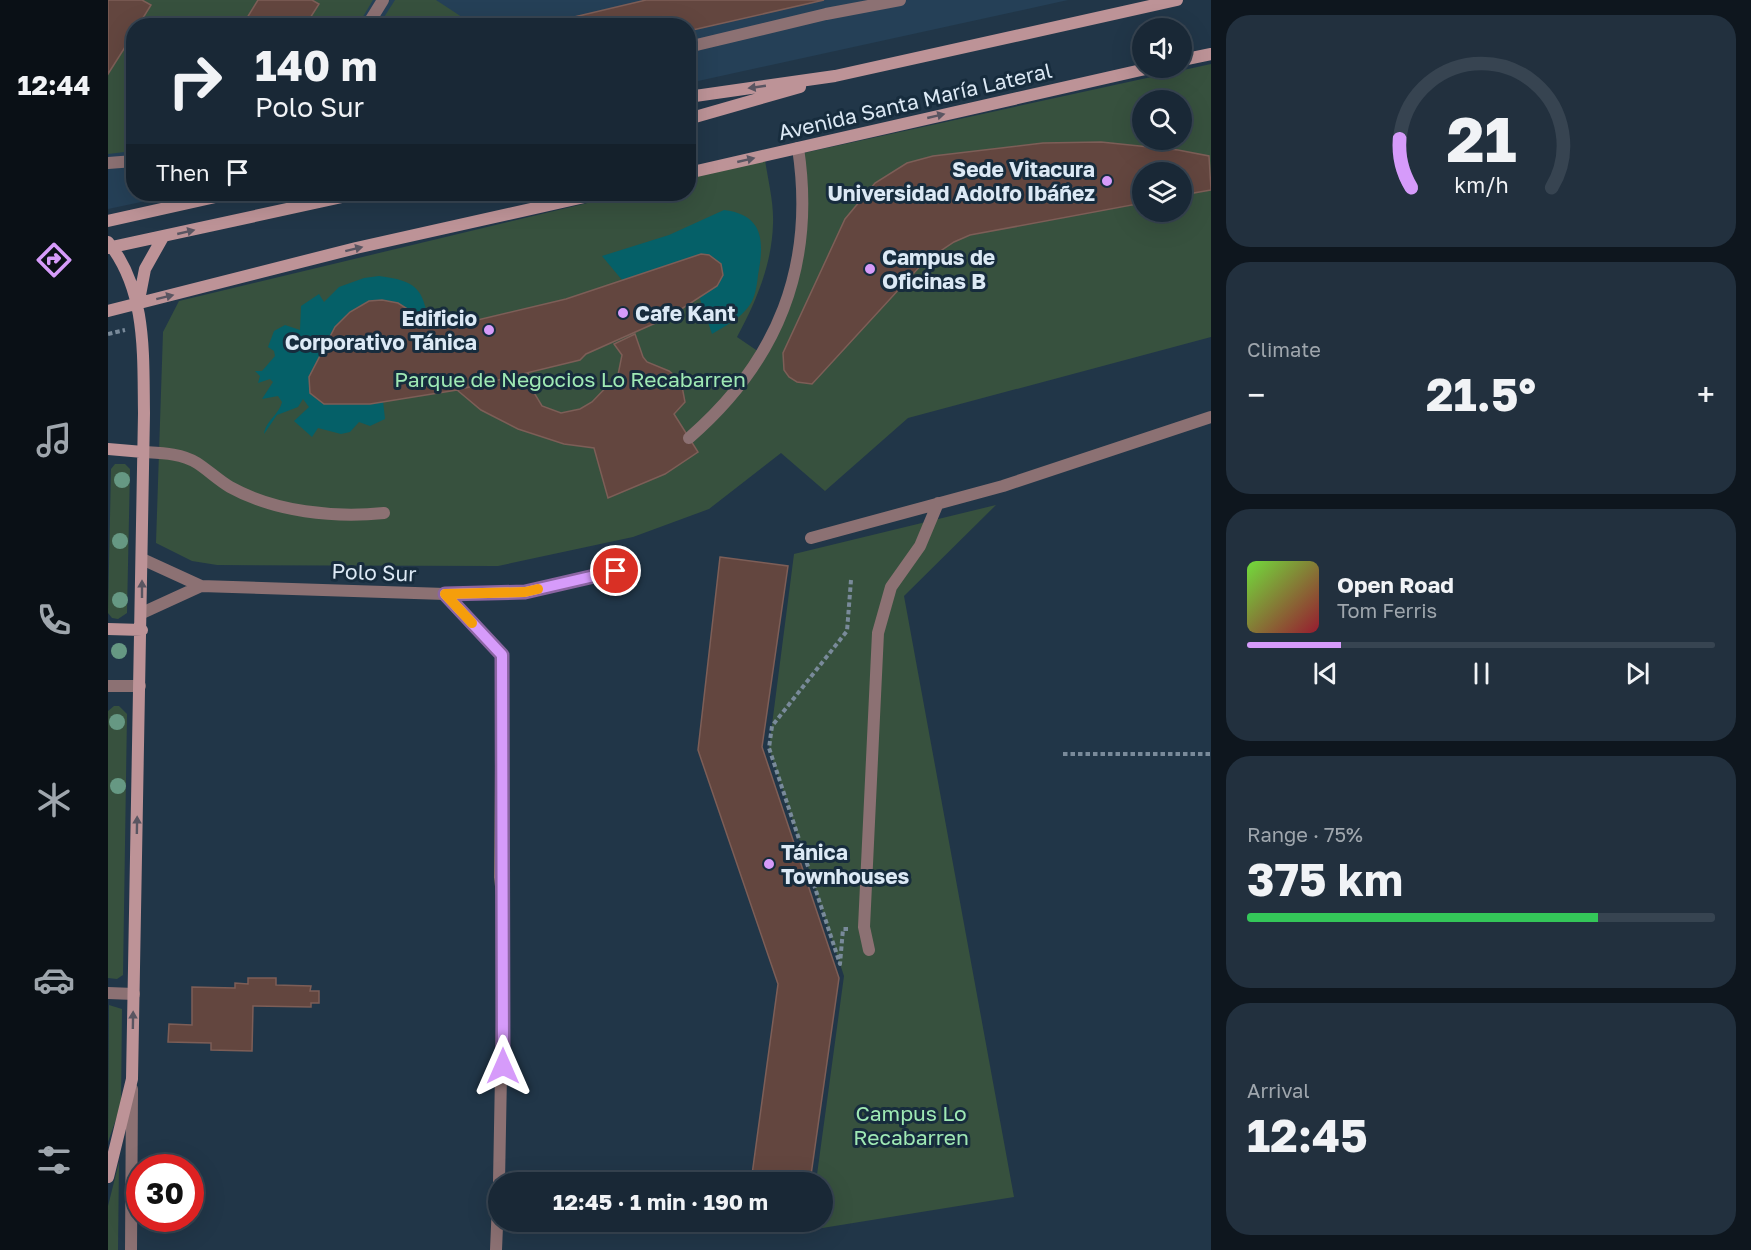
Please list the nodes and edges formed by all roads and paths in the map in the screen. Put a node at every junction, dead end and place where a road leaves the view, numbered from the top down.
1 (383, 0) edge
2 (900, 0) edge
3 (1177, 0) edge
4 (372, 18) edge
5 (696, 45) edge
6 (1211, 54) edge
7 (1192, 58) edge
8 (1132, 72) edge
9 (836, 76) junction
10 (696, 96) edge
11 (696, 117) edge
12 (798, 148) junction
13 (126, 162) edge
14 (108, 163) edge
15 (696, 171) edge
16 (198, 201) edge
17 (325, 201) edge
18 (556, 201) edge
19 (108, 221) edge
20 (163, 237) junction
21 (109, 246) edge
22 (138, 304) junction
23 (108, 311) edge
24 (1211, 417) edge
25 (689, 438) dead end
26 (108, 449) edge
27 (143, 452) junction
28 (938, 503) junction
29 (384, 513) dead end
30 (812, 538) dead end
31 (142, 559) junction
32 (616, 571) dead end
33 (851, 580) dead end
34 (201, 586) junction
35 (445, 594) junction
36 (142, 613) junction
37 (108, 629) edge
38 (142, 630) junction
39 (108, 686) edge
40 (140, 686) junction
41 (1064, 754) dead end
42 (1211, 754) edge
43 (864, 927) junction
44 (869, 950) dead end
45 (108, 993) edge
46 (134, 994) junction
47 (132, 1079) junction
48 (499, 1172) edge
49 (108, 1177) edge
50 (497, 1232) edge
51 (131, 1250) edge
52 (496, 1250) edge

1 - 4 street
2 - 5 street
3 - 9 street
6 - 7 street
12 -> 8 street, Avenida Santa María Lateral
9 -> 10 street
9 - 11 street
15 -> 12 street, Avenida Santa María Lateral
12 - 25 street
13 - 14 street
16 - 19 street
20 -> 17 street
22 -> 18 street
20 - 21 street
20 - 22 street
21 - 22 street
22 - 23 street
22 - 27 street
24 - 28 street
26 - 27 street
27 - 29 street
27 - 31 street
28 - 30 street
28 - 43 street
31 - 34 street, Polo Sur
36 -> 31 street
32 - 35 street, Polo Sur
33 - 43 path
34 - 35 street, Polo Sur
34 - 36 street, Polo Sur
35 - 48 street
36 - 38 street
37 - 38 street
38 - 40 street
39 - 40 street
46 -> 40 street
41 - 42 path
43 - 44 street
45 - 46 street
47 -> 46 street
47 - 49 street
47 - 51 street
50 - 52 street

